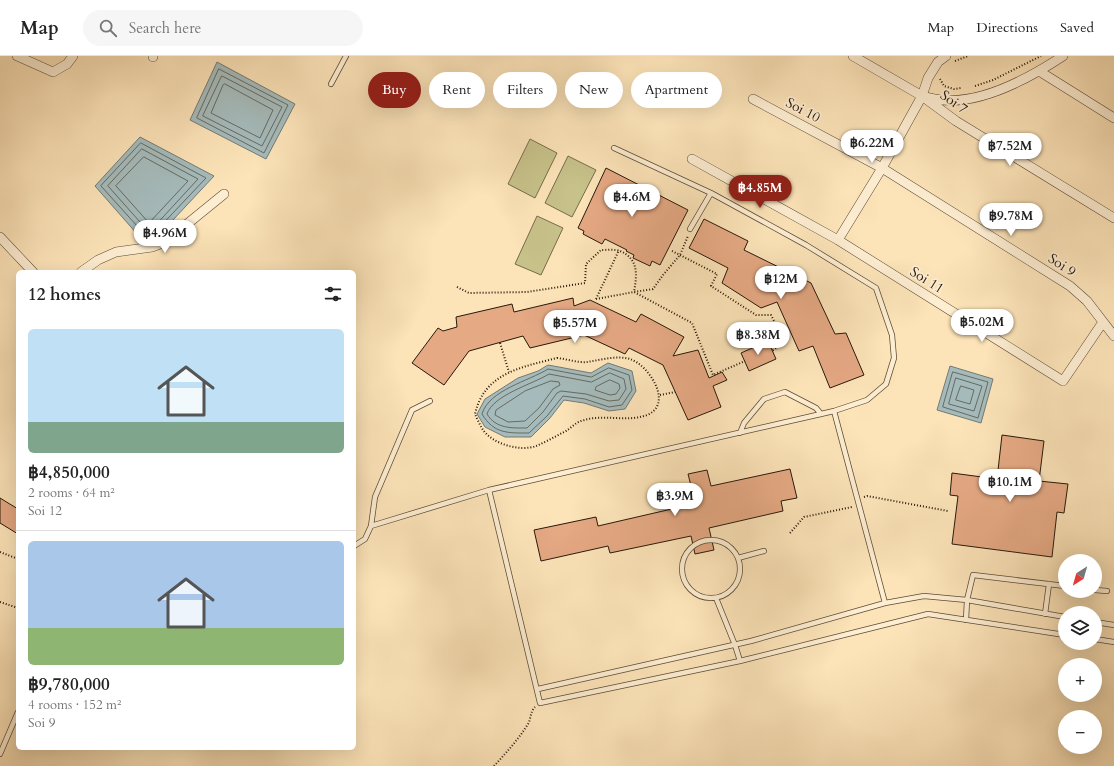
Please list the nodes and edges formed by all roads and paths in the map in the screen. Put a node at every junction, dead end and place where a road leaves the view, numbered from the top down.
1 (17, 56) edge
2 (73, 56) edge
3 (346, 56) edge
4 (853, 56) edge
5 (946, 56) edge
6 (968, 56) edge
7 (1041, 56) edge
8 (1063, 56) edge
9 (954, 61) dead end
10 (1039, 71) junction
11 (941, 74) dead end
12 (331, 84) dead end
13 (961, 88) dead end
14 (968, 88) dead end
15 (922, 96) junction
16 (753, 100) dead end
17 (1114, 118) edge
18 (614, 148) dead end
19 (692, 159) dead end
20 (882, 168) junction
21 (711, 193) junction
22 (224, 194) dead end
23 (1114, 218) edge
24 (690, 229) joint
25 (0, 237) edge
26 (838, 240) junction
27 (620, 250) junction
28 (672, 252) dead end
29 (680, 256) junction
30 (31, 270) edge
31 (84, 270) edge
32 (457, 287) dead end
33 (634, 292) junction
34 (1103, 322) junction
35 (1114, 336) edge
36 (500, 343) dead end
37 (772, 351) dead end
38 (745, 361) dead end
39 (509, 372) junction
40 (675, 392) dead end
41 (660, 395) junction
42 (430, 401) dead end
43 (834, 411) junction
44 (821, 414) junction
45 (740, 433) junction
46 (489, 490) junction
47 (858, 499) junction
48 (859, 505) junction
49 (948, 511) dead end
50 (371, 526) junction
51 (790, 533) dead end
52 (356, 545) edge
53 (0, 552) edge
54 (764, 552) dead end
55 (16, 558) edge
56 (738, 558) junction
57 (1049, 584) junction
58 (1058, 585) edge
59 (1102, 591) edge
60 (1107, 591) dead end
61 (716, 598) junction
62 (967, 600) junction
63 (0, 602) edge
64 (885, 603) junction
65 (16, 607) edge
66 (1044, 614) junction
67 (1058, 616) edge
68 (966, 620) junction
69 (1102, 623) edge
70 (1114, 625) edge
71 (1058, 634) edge
72 (1102, 640) edge
73 (1114, 642) edge
74 (735, 644) junction
75 (740, 661) junction
76 (538, 690) junction
77 (540, 703) junction
78 (16, 717) edge
79 (0, 754) edge
80 (494, 766) edge

1 - 2 street
3 - 12 lane
4 - 15 street
5 - 15 street
6 - 9 path
7 - 14 path
8 - 10 street
10 - 15 street
10 - 17 street
11 - 13 path
15 - 20 street
15 - 23 street, Soi 7
16 - 20 street, Soi 10
18 - 21 lane
19 - 26 street
20 - 26 street
20 - 34 street, Soi 9
21 - 24 lane
21 - 43 lane
22 - 31 street
24 - 29 path
25 - 30 street
26 - 34 street, Soi 11
27 - 32 path
27 - 33 path
27 - 33 path
28 - 29 path
29 - 33 path
29 - 37 path
33 - 38 path
34 - 35 street, Soi 9
36 - 39 path
39 - 41 path
39 - 41 path
40 - 41 path
42 - 50 lane
43 - 44 lane
43 - 47 lane
44 - 45 lane
44 - 45 lane
45 - 46 lane
46 - 50 lane
46 - 76 lane
47 - 48 lane
47 - 49 path
48 - 51 path
48 - 64 lane
50 - 52 lane
53 - 55 path
54 - 56 lane
56 - 61 lane
56 - 61 lane
57 - 58 lane
57 - 62 lane
57 - 66 lane
59 - 60 lane
61 - 74 lane
62 - 64 lane
62 - 66 lane
62 - 68 lane
63 - 65 path
64 - 74 lane
66 - 67 lane
68 - 71 lane
68 - 75 lane
69 - 70 lane
72 - 73 lane
74 - 75 lane
74 - 76 lane
75 - 77 lane
76 - 77 lane
77 - 80 path
78 - 79 lane

